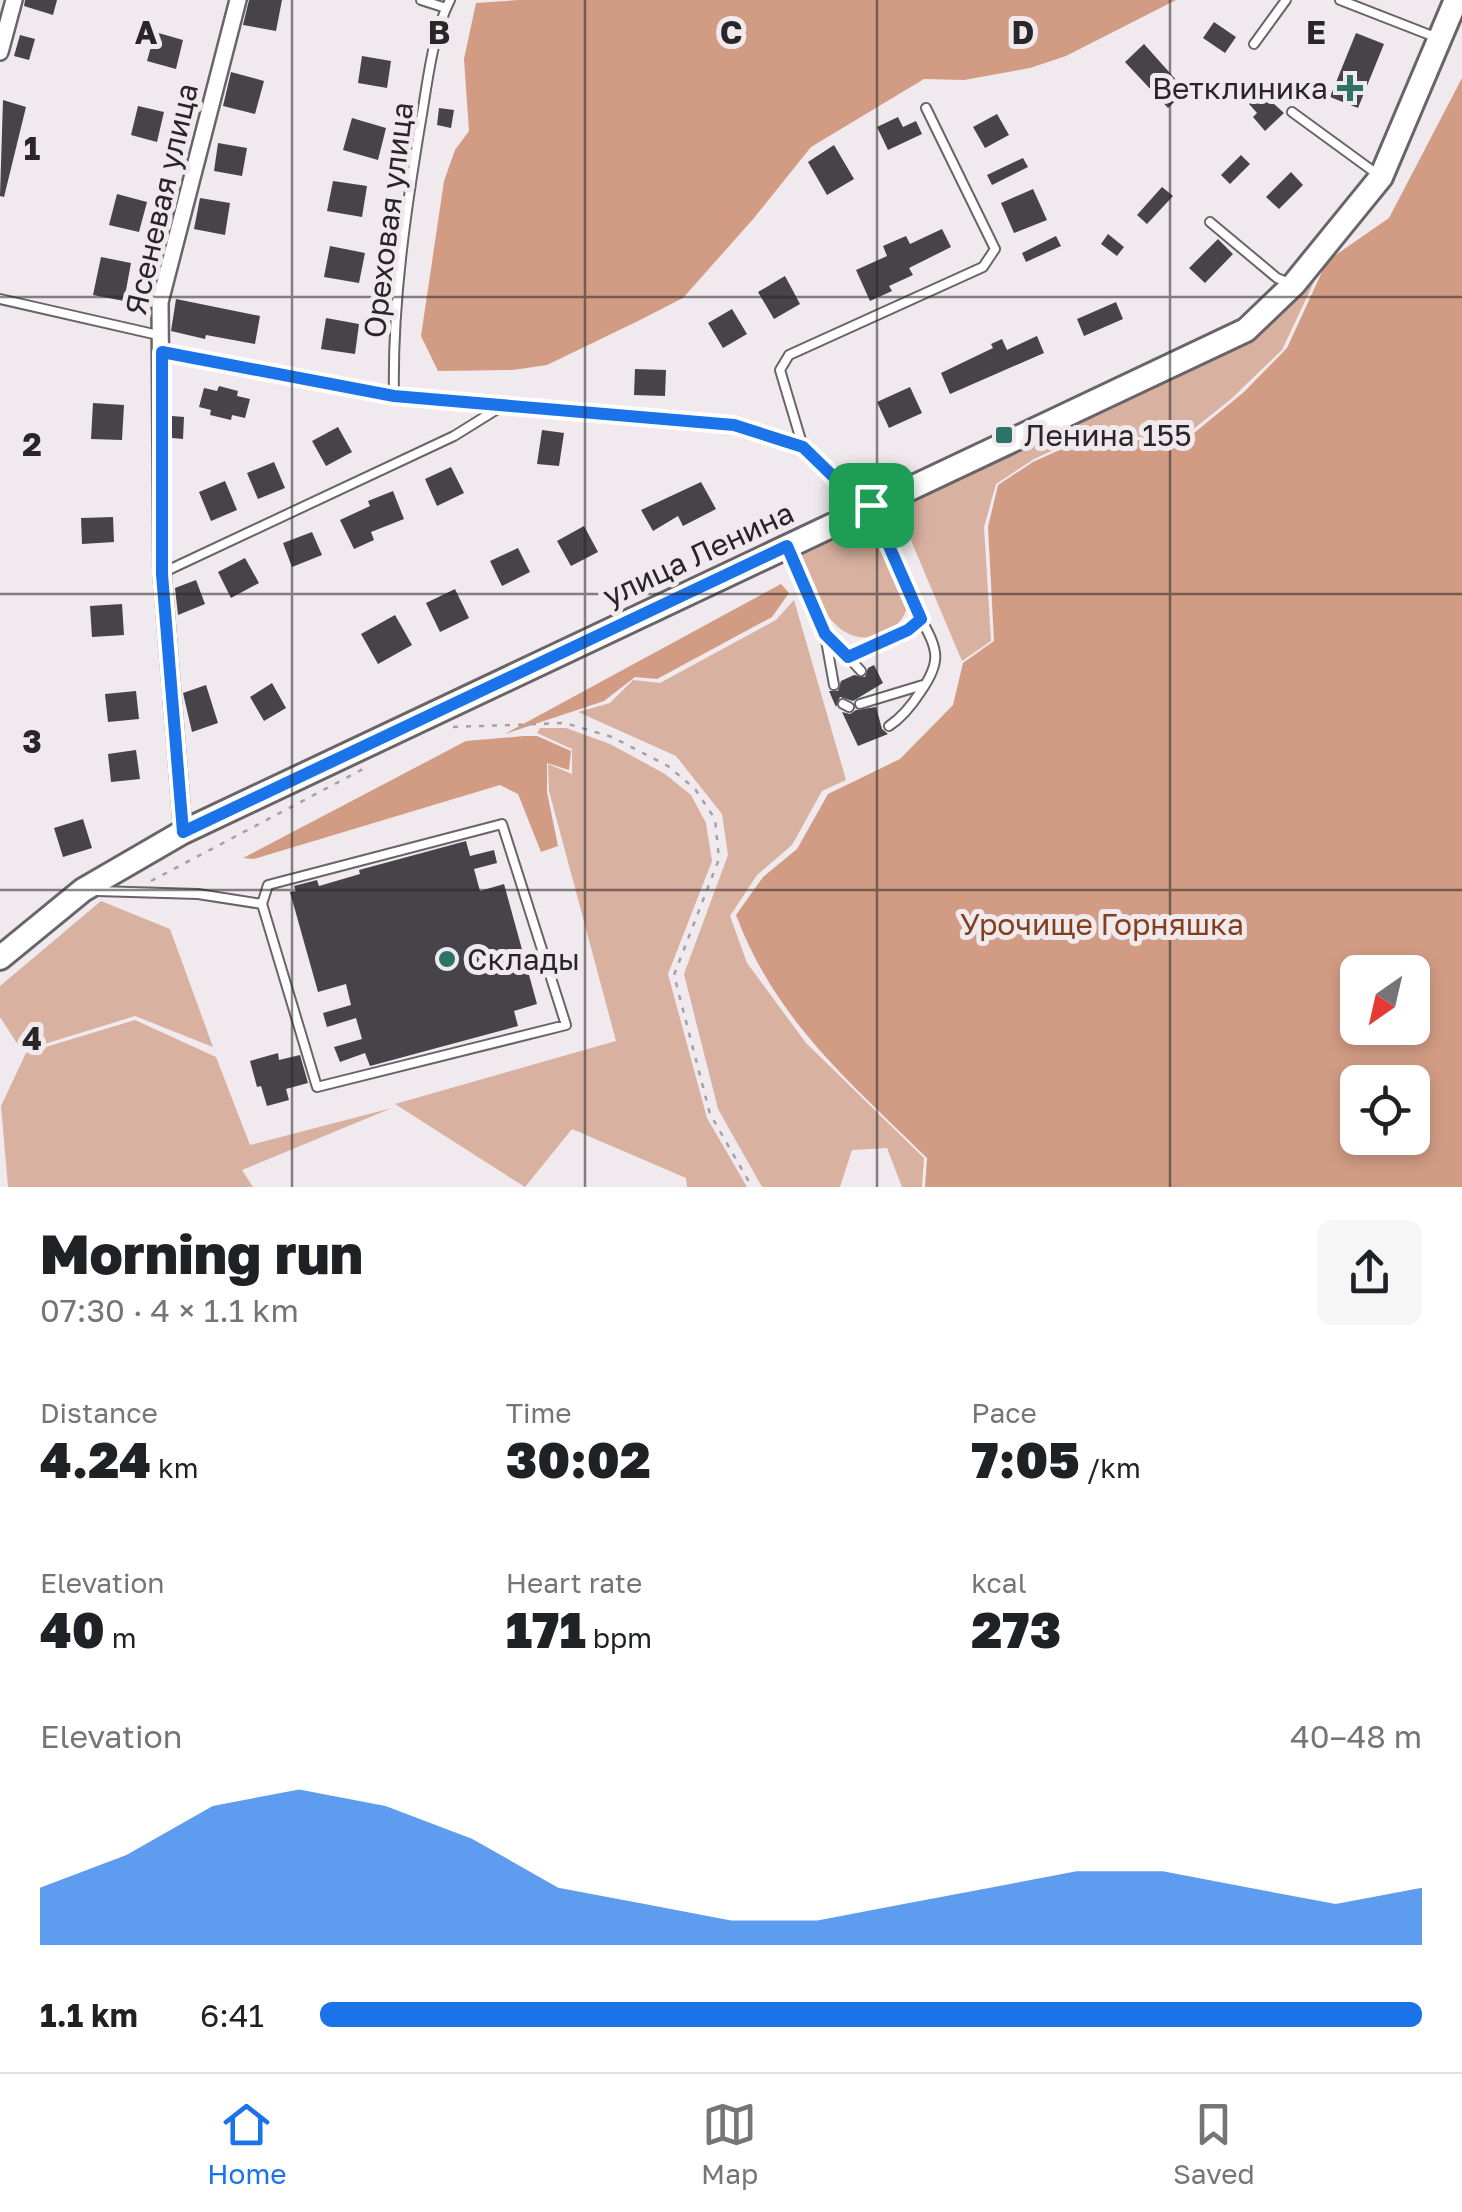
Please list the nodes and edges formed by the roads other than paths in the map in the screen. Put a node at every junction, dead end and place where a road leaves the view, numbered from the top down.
1 (14, 0) edge
2 (238, 0) edge
3 (421, 0) edge
4 (1286, 0) edge
5 (1340, 0) edge
6 (1456, 0) edge
7 (448, 4) edge
8 (1439, 39) junction
9 (1254, 44) dead end
10 (0, 52) edge
11 (926, 108) dead end
12 (1292, 112) dead end
13 (1381, 177) junction
14 (1210, 222) dead end
15 (1294, 284) junction
16 (0, 299) edge
17 (158, 335) junction
18 (162, 352) junction
19 (394, 396) junction
20 (506, 403) junction
21 (803, 447) junction
22 (864, 508) junction
23 (787, 546) junction
24 (162, 574) junction
25 (921, 619) junction
26 (825, 634) junction
27 (848, 657) junction
28 (861, 672) dead end
29 (927, 683) junction
30 (834, 685) dead end
31 (873, 688) dead end
32 (884, 695) junction
33 (860, 704) dead end
34 (889, 726) dead end
35 (183, 832) junction
36 (83, 890) junction
37 (262, 904) junction
38 (0, 958) edge

1 - 10 street
2 - 17 street, Ясеневая улица
3 - 7 lane
4 - 9 lane
5 - 8 lane
6 - 8 main road, улица Ленина
7 - 19 lane, Ореховая улица
8 - 13 main road, улица Ленина
11 - 21 lane
12 - 13 lane
13 - 15 main road, улица Ленина
14 - 15 lane
15 - 22 main road, улица Ленина
16 - 17 lane
17 - 18 street, Ясеневая улица
18 - 19 lane
18 - 24 street, Ясеневая улица
19 - 20 lane
20 - 21 lane
20 - 24 lane
21 - 22 lane
22 - 23 main road, улица Ленина
22 - 25 lane
23 - 26 lane
23 - 35 main road, улица Ленина
24 - 35 street, Ясеневая улица
25 - 27 lane
25 - 29 lane
26 - 27 lane
26 - 30 lane
27 - 28 lane
29 - 32 lane
29 - 34 lane
31 - 32 lane
32 - 33 lane
35 - 36 main road, улица Ленина
36 - 37 lane
36 - 38 main road, улица Ленина
37 - 37 lane

